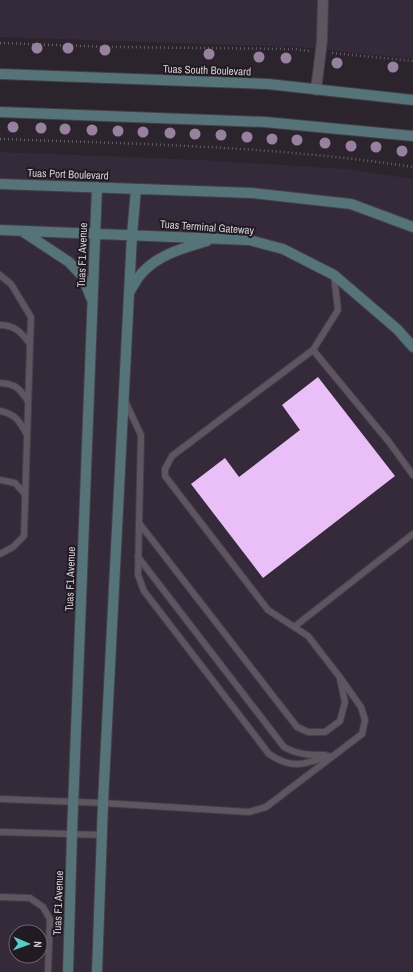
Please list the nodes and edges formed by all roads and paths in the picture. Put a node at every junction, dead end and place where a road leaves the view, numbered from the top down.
1 (323, 0) edge
2 (0, 43) edge
3 (321, 52) junction
4 (413, 61) edge
5 (0, 74) edge
6 (316, 90) junction
7 (413, 100) edge
8 (0, 112) edge
9 (413, 136) edge
10 (0, 139) edge
11 (413, 167) edge
12 (0, 184) edge
13 (97, 187) junction
14 (136, 189) junction
15 (413, 227) edge
16 (0, 230) edge
17 (22, 231) junction
18 (95, 234) junction
19 (132, 235) junction
20 (215, 239) junction
21 (0, 275) edge
22 (334, 275) junction
23 (129, 292) junction
24 (93, 302) junction
25 (0, 325) edge
26 (30, 344) junction
27 (413, 347) edge
28 (313, 350) junction
29 (0, 383) edge
30 (124, 398) junction
31 (28, 401) junction
32 (0, 411) edge
33 (27, 437) junction
34 (413, 475) edge
35 (0, 480) edge
36 (26, 494) junction
37 (139, 523) junction
38 (413, 534) edge
39 (0, 554) edge
40 (138, 557) junction
41 (294, 627) junction
42 (339, 676) junction
43 (333, 755) junction
44 (0, 799) edge
45 (74, 802) junction
46 (103, 803) junction
47 (0, 832) edge
48 (72, 834) junction
49 (102, 835) junction
50 (0, 897) edge
51 (48, 972) edge
52 (68, 972) edge
53 (97, 972) edge

1 - 3 street
2 - 3 path
3 - 4 path
3 - 6 street
5 - 6 street, Tuas South Boulevard
6 - 7 street, Tuas South Boulevard
8 - 9 street
10 - 11 path
12 - 13 street, Tuas Port Boulevard
13 - 14 street, Tuas Port Boulevard
13 - 18 street, Tuas F1 Avenue
14 - 15 street
14 - 19 street
16 - 17 street
17 - 18 street
17 - 24 street
18 - 19 street
18 - 24 street, Tuas F1 Avenue
19 - 20 street, Tuas Terminal Gateway
19 - 23 street
20 - 22 street, Tuas Terminal Gateway
20 - 23 street
21 - 26 lane
22 - 27 street, Tuas Terminal Gateway
22 - 28 lane
23 - 30 street
24 - 45 street, Tuas F1 Avenue
25 - 26 lane
26 - 31 lane
28 - 34 lane
28 - 41 lane
29 - 31 lane
30 - 37 lane
30 - 46 street
31 - 33 lane
32 - 33 lane
33 - 36 lane
35 - 36 lane
36 - 39 lane
37 - 40 lane
37 - 42 lane
38 - 41 lane
40 - 43 lane
40 - 43 lane
41 - 42 lane
42 - 43 lane
43 - 46 lane
44 - 45 lane
45 - 46 lane
45 - 48 street, Tuas F1 Avenue
46 - 49 street
47 - 48 lane
48 - 49 lane
48 - 52 street, Tuas F1 Avenue
49 - 53 street
50 - 51 lane

